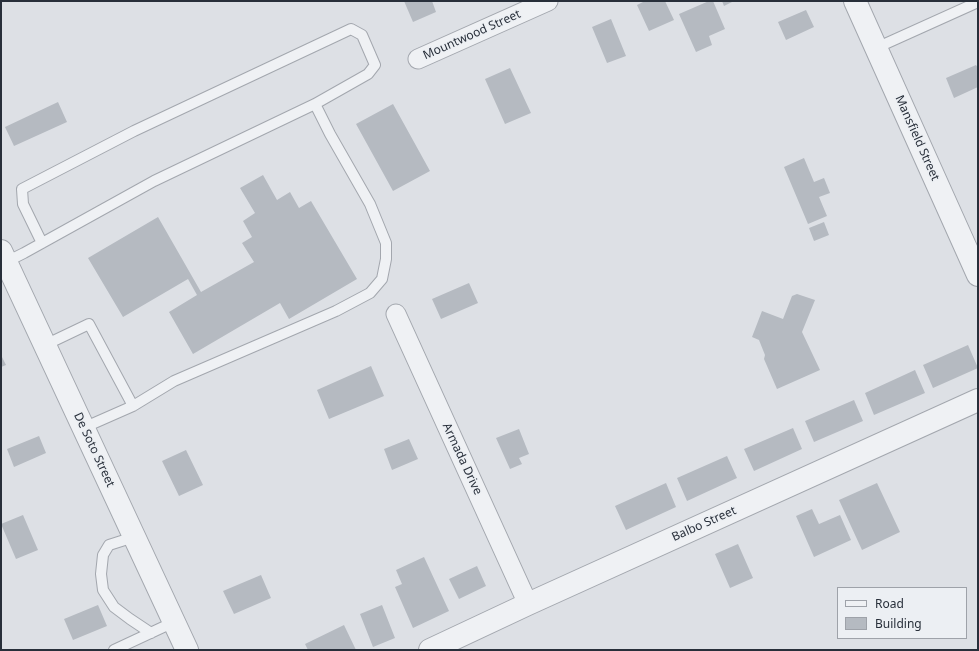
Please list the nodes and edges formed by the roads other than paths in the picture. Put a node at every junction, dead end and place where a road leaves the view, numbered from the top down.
1 (548, 1) edge
2 (855, 1) edge
3 (978, 2) edge
4 (876, 48) junction
5 (418, 59) dead end
6 (315, 104) junction
7 (42, 243) junction
8 (4, 257) edge
9 (978, 276) edge
10 (396, 314) dead end
11 (45, 345) junction
12 (978, 400) edge
13 (133, 406) junction
14 (84, 428) junction
15 (134, 537) junction
16 (528, 604) junction
17 (174, 622) junction
18 (151, 633) junction
19 (114, 650) edge
20 (187, 650) edge
21 (430, 650) edge

1 - 5 street, Mountwood Street
2 - 4 street, Mansfield Street
3 - 4 lane
4 - 9 street, Mansfield Street
6 - 7 lane
6 - 7 lane
6 - 13 lane
7 - 8 lane
8 - 11 street, De Soto Street
10 - 16 street, Armada Drive
11 - 13 lane
11 - 14 street, De Soto Street
12 - 16 street, Balbo Street
13 - 14 lane
14 - 15 street, De Soto Street
15 - 17 street, De Soto Street
15 - 18 lane
16 - 21 street, Balbo Street
17 - 18 lane
17 - 20 street, De Soto Street
18 - 19 lane

